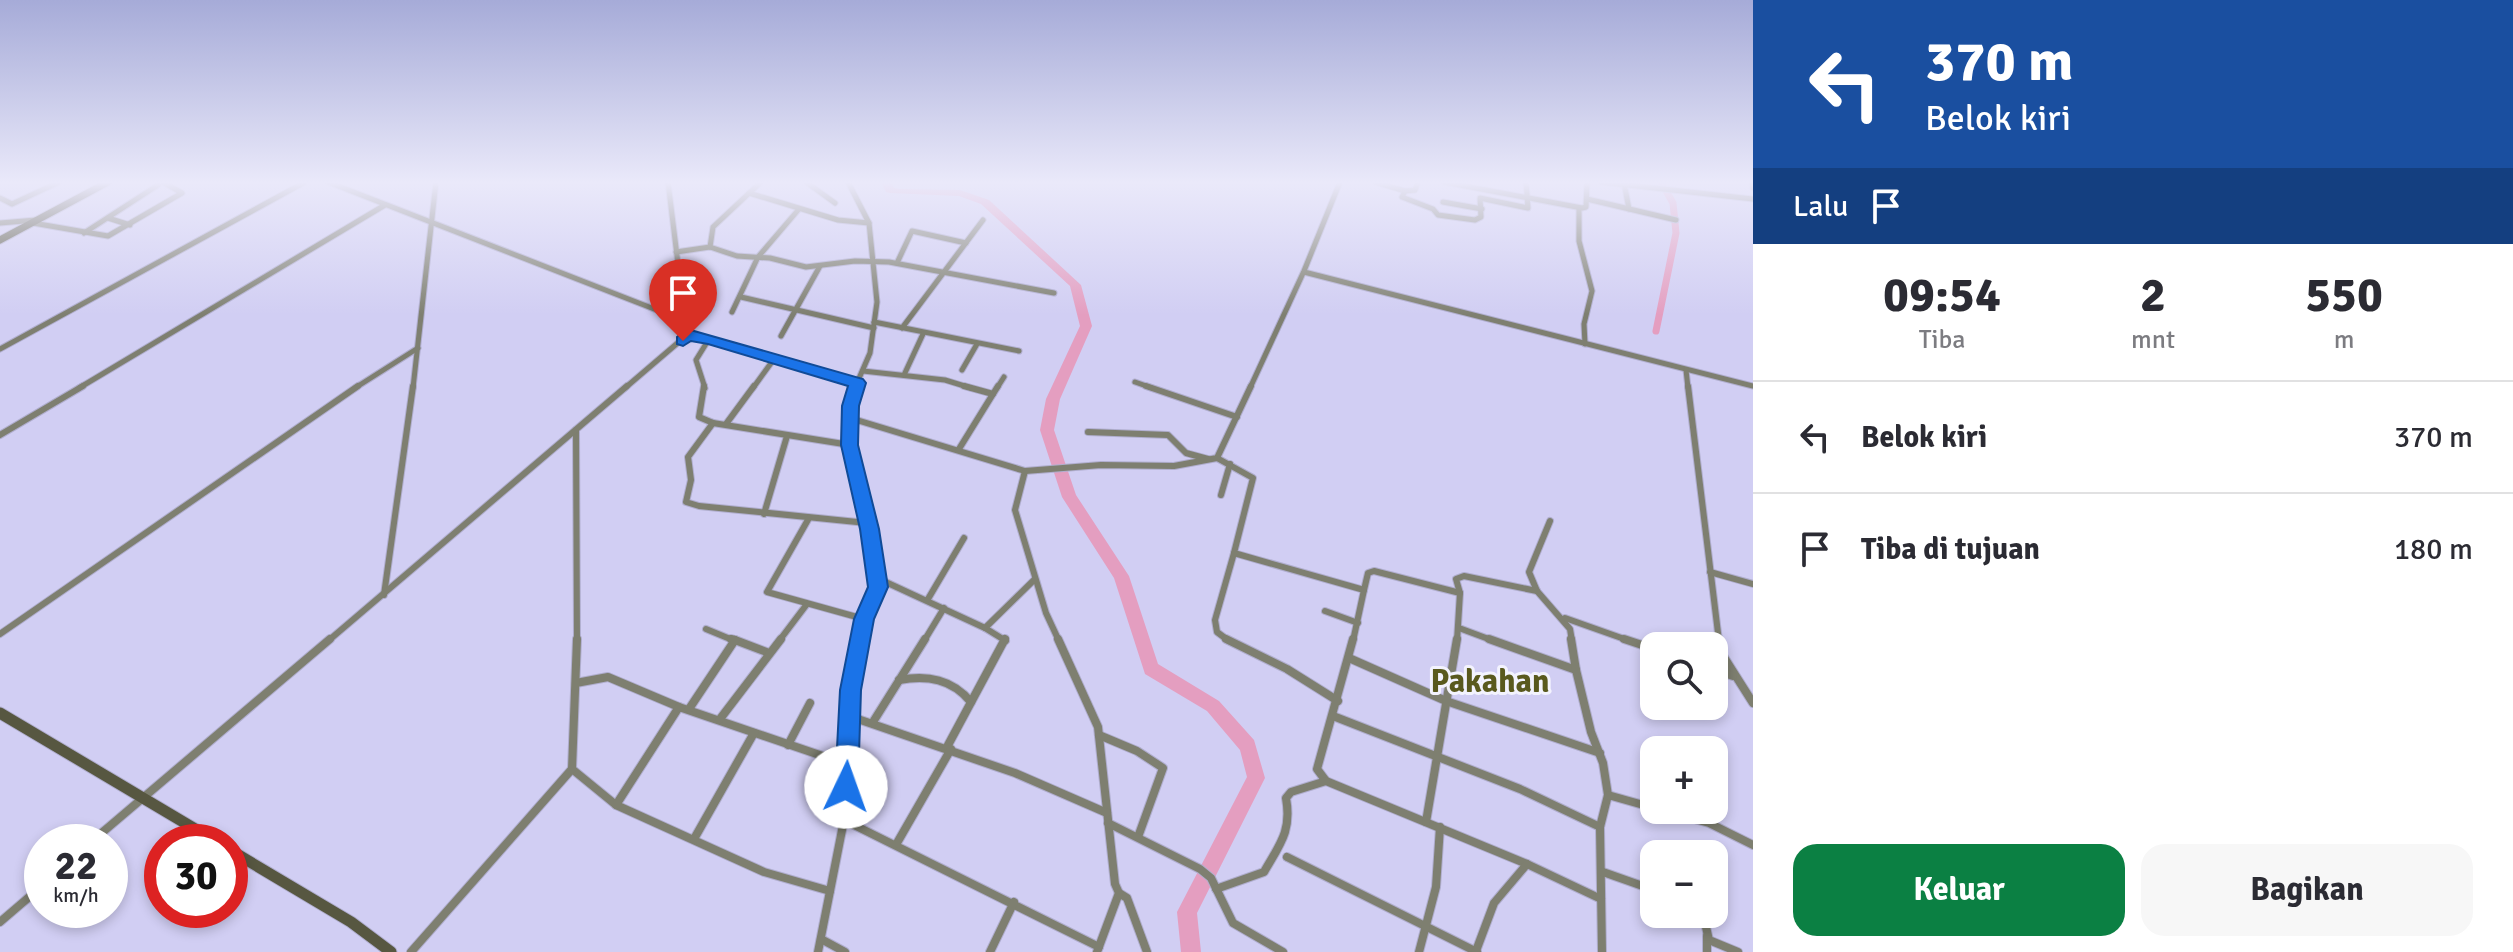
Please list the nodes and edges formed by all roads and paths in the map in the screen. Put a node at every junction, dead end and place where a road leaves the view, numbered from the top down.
1 (28, 226) edge
2 (56, 226) edge
3 (95, 226) edge
4 (127, 226) edge
5 (224, 226) edge
6 (349, 226) edge
7 (430, 226) edge
8 (436, 226) edge
9 (673, 226) edge
10 (714, 226) edge
11 (784, 226) edge
12 (869, 226) edge
13 (978, 226) edge
14 (1322, 226) edge
15 (1579, 226) edge
16 (84, 233) junction
17 (0, 240) edge
18 (966, 243) junction
19 (710, 247) junction
20 (676, 252) junction
21 (758, 257) junction
22 (874, 261) junction
23 (897, 263) junction
24 (820, 266) junction
25 (944, 272) junction
26 (1304, 272) junction
27 (1054, 293) dead end
28 (741, 297) junction
29 (795, 311) junction
30 (732, 312) dead end
31 (685, 321) junction
32 (874, 325) junction
33 (902, 328) junction
34 (923, 334) junction
35 (687, 335) junction
36 (781, 336) dead end
37 (709, 339) junction
38 (977, 344) junction
39 (1585, 344) junction
40 (418, 348) junction
41 (0, 349) edge
42 (1019, 351) dead end
43 (774, 359) junction
44 (962, 370) dead end
45 (1686, 370) junction
46 (863, 371) junction
47 (904, 375) junction
48 (1004, 377) dead end
49 (1135, 382) dead end
50 (857, 383) junction
51 (1753, 386) edge
52 (993, 394) junction
53 (1237, 417) junction
54 (850, 418) junction
55 (713, 423) junction
56 (726, 424) junction
57 (576, 430) junction
58 (1088, 432) dead end
59 (0, 435) edge
60 (787, 436) junction
61 (850, 445) junction
62 (959, 449) junction
63 (1215, 459) junction
64 (1230, 464) junction
65 (1025, 471) junction
66 (1221, 495) dead end
67 (764, 514) junction
68 (809, 518) junction
69 (1550, 521) dead end
70 (867, 523) junction
71 (964, 538) dead end
72 (1234, 553) junction
73 (1710, 572) junction
74 (877, 578) junction
75 (1035, 579) junction
76 (1753, 584) edge
77 (1364, 590) junction
78 (1537, 591) junction
79 (1460, 593) junction
80 (384, 595) junction
81 (928, 599) junction
82 (807, 604) junction
83 (944, 608) junction
84 (1325, 611) dead end
85 (1562, 617) junction
86 (864, 619) junction
87 (1358, 623) junction
88 (985, 628) junction
89 (1459, 628) junction
90 (706, 629) dead end
91 (0, 634) edge
92 (735, 640) junction
93 (1640, 644) edge
94 (769, 653) junction
95 (1349, 658) junction
96 (1576, 670) junction
97 (1728, 675) edge
98 (1735, 677) junction
99 (899, 680) junction
100 (576, 683) junction
101 (1338, 701) junction
102 (1446, 701) junction
103 (971, 702) junction
104 (810, 703) dead end
105 (1753, 703) edge
106 (679, 707) junction
107 (689, 709) junction
108 (0, 713) edge
109 (849, 716) junction
110 (1333, 716) junction
111 (720, 719) junction
112 (873, 722) junction
113 (754, 733) junction
114 (1099, 735) junction
115 (788, 745) junction
116 (949, 748) junction
117 (1600, 753) junction
118 (1438, 755) junction
119 (849, 765) junction
120 (572, 769) junction
121 (1326, 781) junction
122 (1608, 795) junction
123 (141, 797) junction
124 (1640, 804) edge
125 (616, 805) junction
126 (1107, 813) junction
127 (844, 820) junction
128 (1426, 822) junction
129 (111, 824) edge
130 (187, 824) edge
131 (1711, 824) edge
132 (1113, 825) junction
133 (1440, 827) junction
134 (1600, 827) junction
135 (1138, 837) junction
136 (694, 839) junction
137 (897, 843) junction
138 (1753, 845) edge
139 (1287, 857) dead end
140 (248, 861) edge
141 (1527, 864) junction
142 (1603, 872) junction
143 (1640, 885) edge
144 (1216, 889) junction
145 (830, 891) junction
146 (1121, 894) junction
147 (1601, 899) junction
148 (24, 901) edge
149 (1014, 902) junction
150 (0, 922) edge
151 (1426, 924) junction
152 (1706, 928) edge
153 (1707, 935) junction
154 (821, 939) junction
155 (1098, 949) edge
156 (391, 952) edge
157 (411, 952) edge
158 (818, 952) edge
159 (845, 952) edge
160 (990, 952) edge
161 (1147, 952) edge
162 (1283, 952) edge
163 (1419, 952) edge
164 (1476, 952) edge
165 (1602, 952) edge
166 (1707, 952) edge
167 (1738, 952) edge

1 - 17 main road
2 - 16 street
3 - 16 street
4 - 16 street
5 - 41 street
6 - 59 street
7 - 40 street
8 - 31 street
9 - 20 street
10 - 19 street
11 - 21 street
12 - 22 street
13 - 18 street
14 - 26 street
15 - 39 street
18 - 23 street
18 - 25 street
19 - 20 street
19 - 21 street
20 - 31 street
21 - 24 street
21 - 28 street
22 - 23 street
22 - 24 street
22 - 32 street
23 - 25 street
24 - 29 street
25 - 27 street
25 - 33 street
26 - 39 street
26 - 53 street
28 - 29 street
28 - 30 street
29 - 32 street
29 - 36 street
31 - 35 street
32 - 33 street
32 - 46 street
33 - 34 street
34 - 38 street
34 - 47 street
35 - 37 street
35 - 57 street
37 - 43 street
37 - 55 street
38 - 42 street
38 - 44 street
39 - 45 street
40 - 80 street
40 - 91 street
43 - 50 street
43 - 56 street
45 - 51 street
45 - 73 street
46 - 47 street
46 - 50 street
47 - 52 street
48 - 52 street
49 - 53 street
50 - 54 street
52 - 62 street
53 - 63 street
54 - 61 street
54 - 62 street
55 - 56 street
55 - 67 street
56 - 60 street
57 - 80 street
57 - 100 street
58 - 63 street
60 - 61 street
60 - 67 street
61 - 70 street
62 - 65 street
63 - 64 street
63 - 65 street
64 - 66 street
64 - 72 street
65 - 75 street
67 - 68 street
68 - 70 street
68 - 82 street
69 - 78 street
70 - 74 street
71 - 81 street
72 - 77 street
72 - 101 street
73 - 76 street
73 - 98 street
74 - 81 street
74 - 86 street
75 - 88 street
75 - 114 street
77 - 79 street
77 - 87 street
78 - 79 street
78 - 85 street
79 - 89 street
80 - 123 street
81 - 83 street
82 - 86 street
82 - 94 street
83 - 88 street
83 - 99 street
84 - 87 street
85 - 93 street
85 - 96 street
86 - 109 street
87 - 95 street
88 - 103 street
89 - 96 street
89 - 102 street
90 - 92 street
92 - 94 street
92 - 107 street
94 - 111 street
95 - 101 street
95 - 102 street
96 - 117 street
97 - 98 street
98 - 105 street
99 - 103 street
99 - 112 street
100 - 106 street
100 - 120 street
101 - 110 street
102 - 117 street
102 - 118 street
103 - 116 street
104 - 115 street
106 - 107 street
106 - 125 street
107 - 111 street
108 - 123 main road
109 - 112 street
109 - 119 street
110 - 118 street
110 - 121 street
111 - 113 street
112 - 116 street
113 - 115 street
113 - 136 street
114 - 126 street
114 - 135 street
115 - 119 street
116 - 126 street
116 - 137 street
117 - 122 street
118 - 128 street
118 - 134 street
119 - 127 street
120 - 125 street
120 - 157 street
121 - 128 street
121 - 144 street
122 - 124 street
122 - 134 street
123 - 129 street
123 - 130 main road
125 - 136 street
126 - 132 street
127 - 137 street
127 - 145 street
128 - 133 street
131 - 138 street
132 - 135 street
132 - 146 street
133 - 141 street
133 - 151 street
134 - 142 street
135 - 144 street
136 - 145 street
137 - 149 street
139 - 151 street
140 - 156 main road
141 - 147 street
141 - 164 street
142 - 143 street
142 - 147 street
144 - 162 street
145 - 154 street
146 - 155 street
146 - 161 street
147 - 165 street
148 - 150 street
149 - 155 street
149 - 160 street
151 - 163 street
151 - 164 street
152 - 153 street
153 - 166 street
153 - 167 street
154 - 158 street
154 - 159 street

